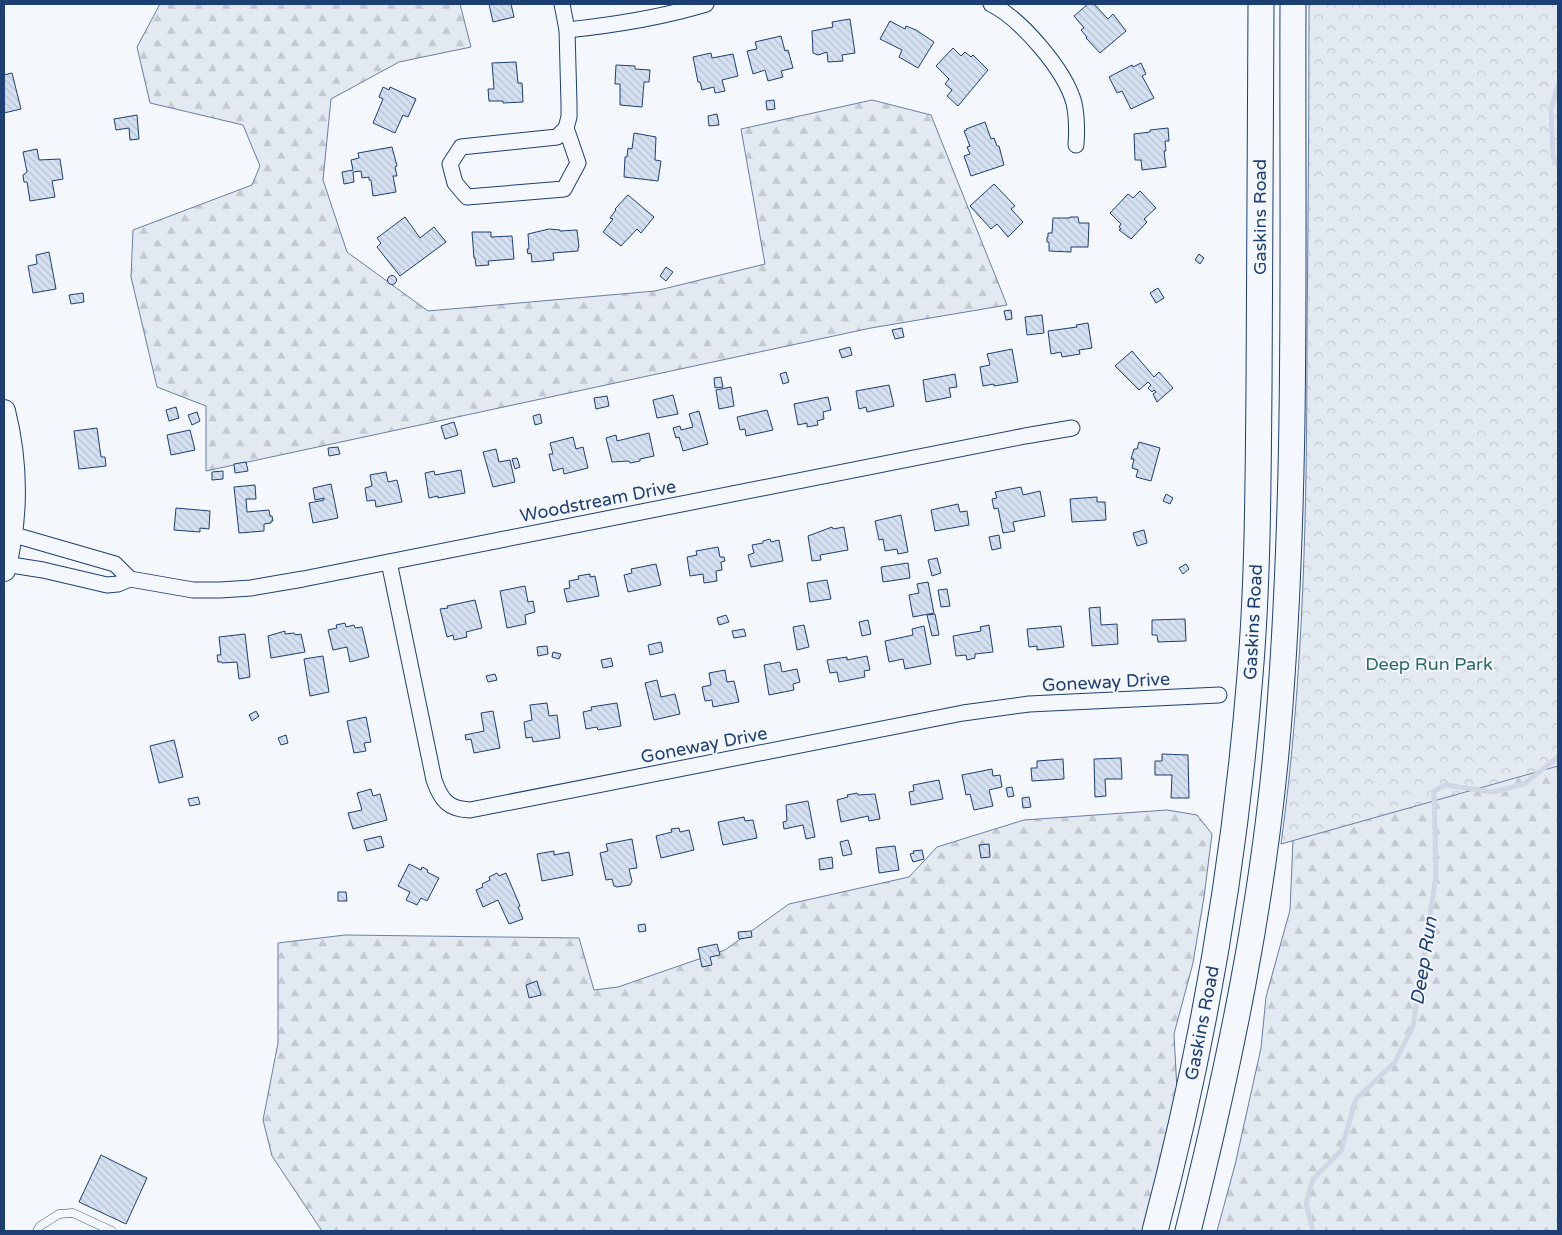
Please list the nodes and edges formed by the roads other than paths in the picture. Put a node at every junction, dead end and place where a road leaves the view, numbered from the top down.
1 (562, 4) edge
2 (706, 4) edge
3 (991, 4) edge
4 (1260, 4) edge
5 (1293, 4) edge
6 (566, 30) junction
7 (566, 128) junction
8 (1076, 145) dead end
9 (4, 411) edge
10 (1072, 428) dead end
11 (11, 534) junction
12 (389, 562) junction
13 (4, 567) edge
14 (130, 579) junction
15 (1219, 695) dead end
16 (37, 1231) edge
17 (112, 1231) edge
18 (1155, 1231) edge
19 (1188, 1231) edge

1 - 6 street
2 - 6 street
3 - 8 street
4 - 18 main road, Gaskins Road
5 - 19 main road, Gaskins Road
6 - 7 street
7 - 7 street
9 - 11 street
10 - 12 street, Woodstream Drive
11 - 13 street
11 - 14 street
12 - 14 street, Woodstream Drive
12 - 15 street, Goneway Drive
13 - 14 street, Woodstream Drive
16 - 17 lane

